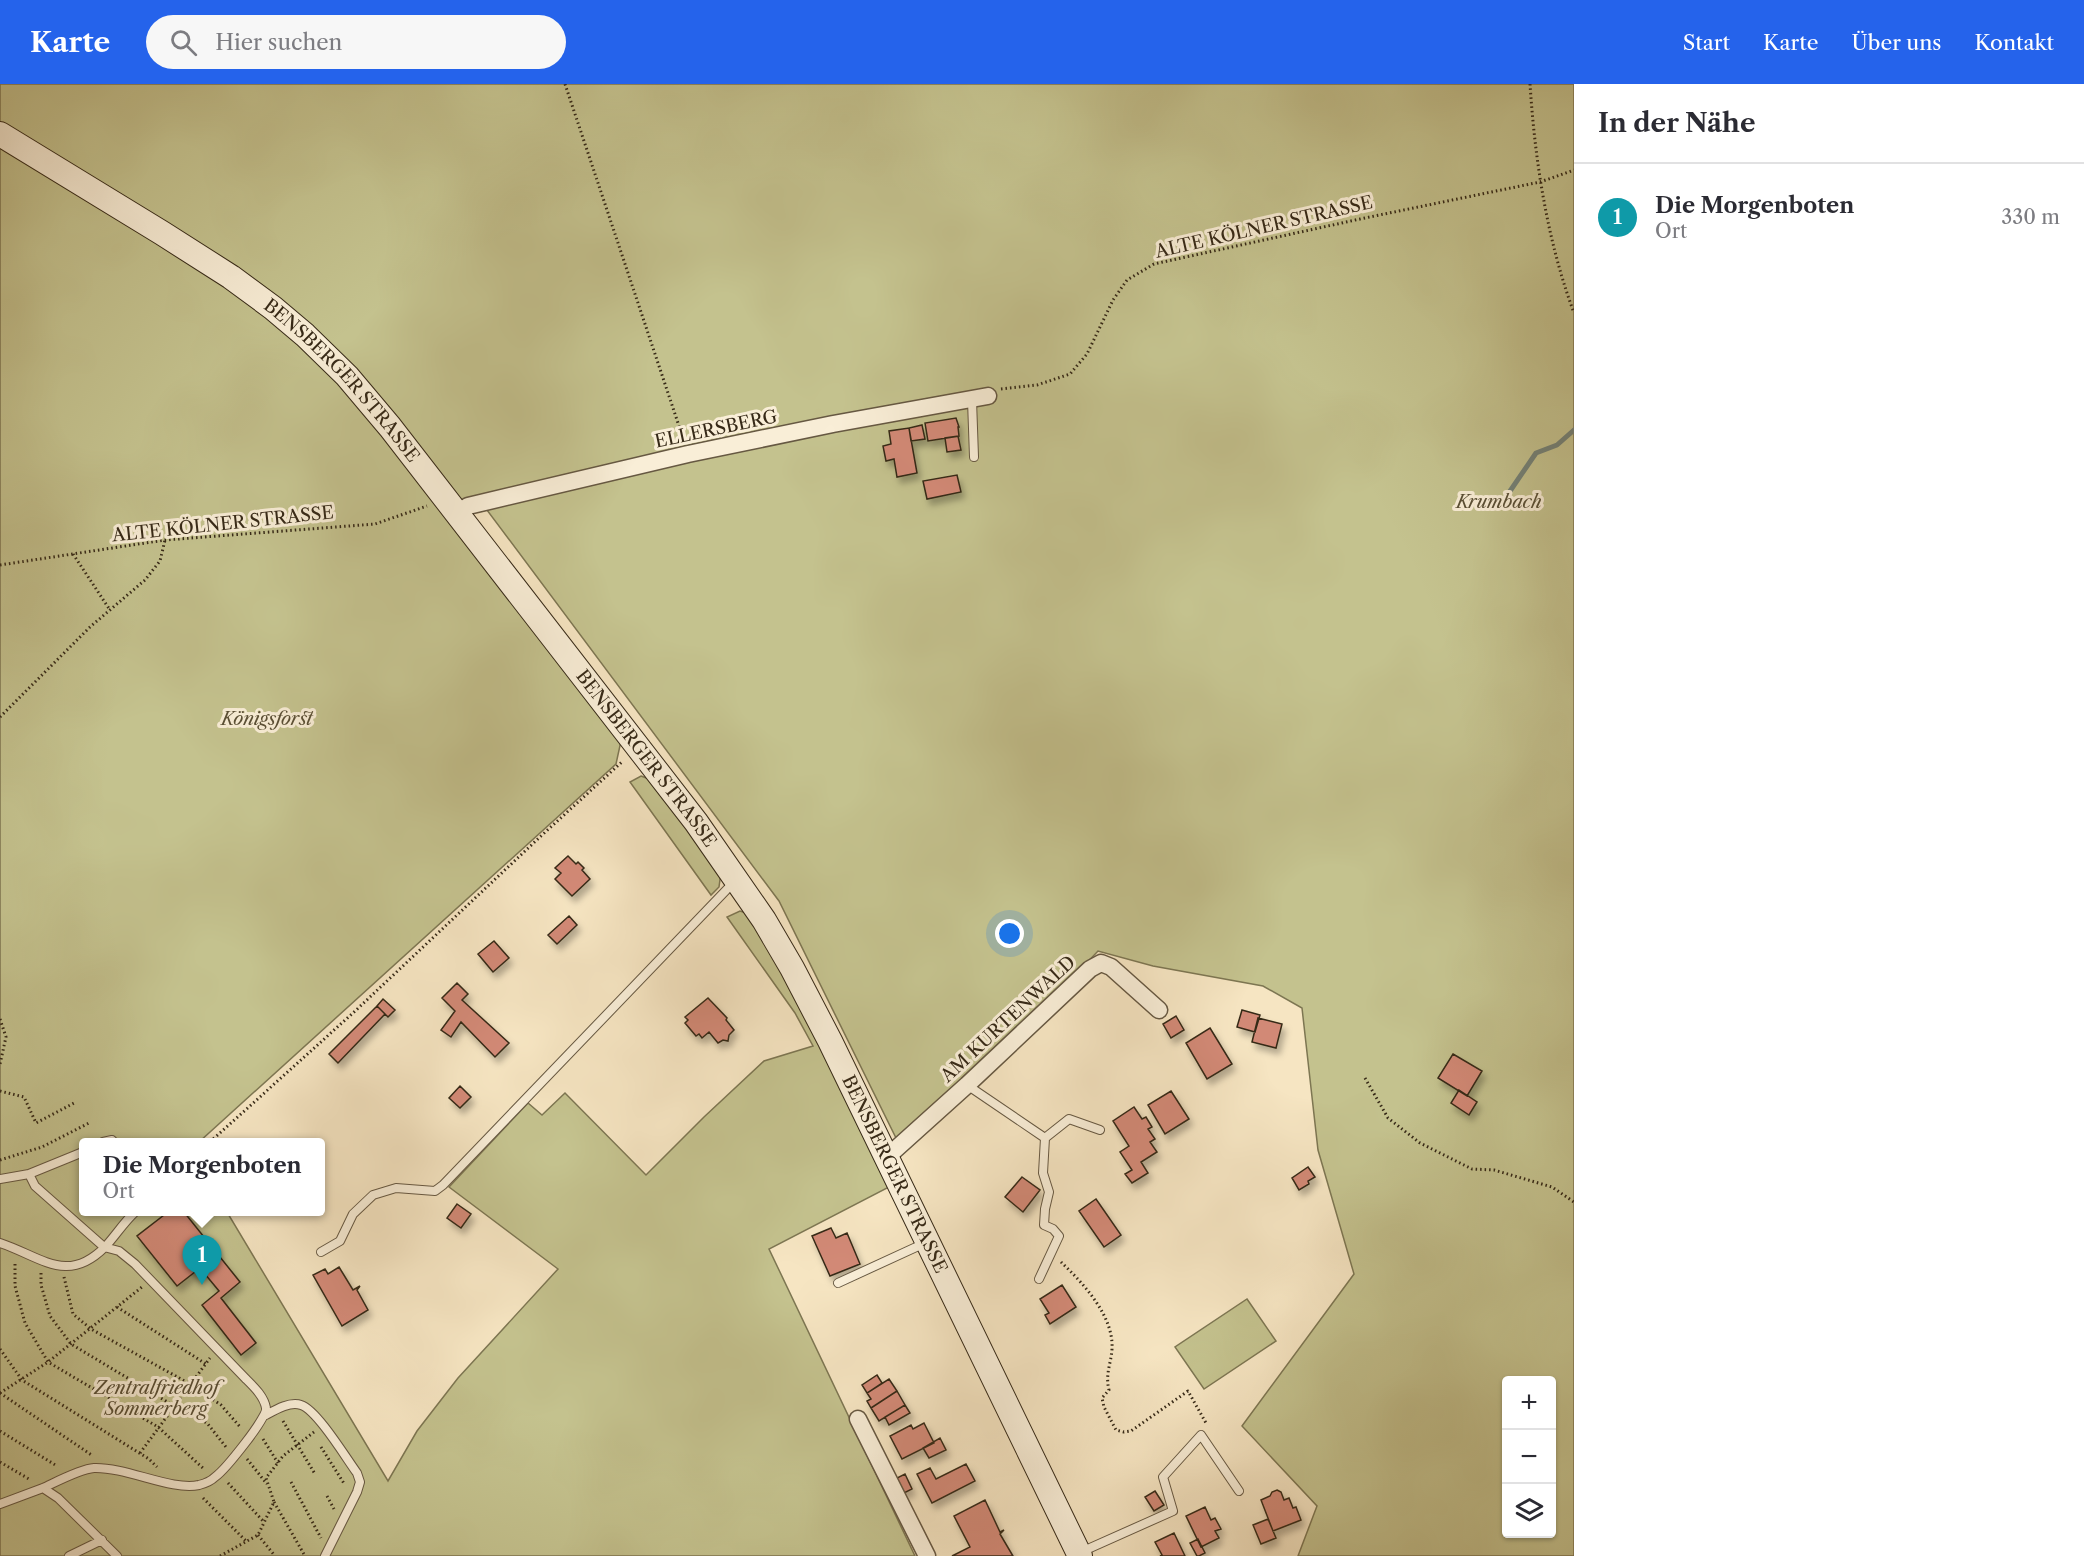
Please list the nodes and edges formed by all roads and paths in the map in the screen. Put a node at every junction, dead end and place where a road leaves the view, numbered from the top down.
1 (565, 84) edge
2 (1530, 84) edge
3 (0, 134) edge
4 (1574, 170) edge
5 (1540, 182) junction
6 (1574, 313) edge
7 (980, 398) junction
8 (688, 454) junction
9 (974, 457) dead end
10 (451, 506) junction
11 (165, 540) junction
12 (73, 554) junction
13 (0, 565) edge
14 (110, 610) junction
15 (0, 717) edge
16 (637, 747) junction
17 (736, 880) junction
18 (1159, 1010) dead end
19 (0, 1019) edge
20 (0, 1064) edge
21 (1365, 1078) dead end
22 (967, 1085) junction
23 (0, 1091) edge
24 (76, 1102) dead end
25 (91, 1122) dead end
26 (1100, 1130) dead end
27 (216, 1138) edge
28 (1044, 1138) junction
29 (79, 1154) edge
30 (887, 1157) junction
31 (0, 1160) edge
32 (29, 1174) junction
33 (0, 1179) edge
34 (1574, 1202) edge
35 (131, 1216) edge
36 (928, 1242) junction
37 (0, 1243) edge
38 (104, 1247) junction
39 (16, 1248) junction
40 (321, 1252) dead end
41 (1051, 1253) junction
42 (41, 1259) junction
43 (63, 1266) junction
44 (1038, 1279) dead end
45 (150, 1280) junction
46 (838, 1283) dead end
47 (117, 1307) junction
48 (91, 1329) junction
49 (70, 1344) junction
50 (0, 1349) edge
51 (217, 1350) junction
52 (48, 1362) junction
53 (206, 1364) junction
54 (22, 1380) junction
55 (190, 1384) junction
56 (0, 1393) edge
57 (174, 1406) junction
58 (276, 1409) junction
59 (266, 1415) junction
60 (858, 1419) dead end
61 (323, 1425) junction
62 (158, 1427) junction
63 (255, 1427) junction
64 (0, 1431) edge
65 (1201, 1435) junction
66 (249, 1437) junction
67 (298, 1444) junction
68 (321, 1446) dead end
69 (140, 1453) junction
70 (237, 1453) junction
71 (0, 1462) edge
72 (278, 1463) junction
73 (115, 1470) junction
74 (315, 1474) dead end
75 (217, 1475) junction
76 (72, 1476) junction
77 (291, 1482) dead end
78 (173, 1483) junction
79 (192, 1486) junction
80 (43, 1488) junction
81 (269, 1488) junction
82 (1239, 1491) dead end
83 (354, 1500) junction
84 (273, 1502) junction
85 (0, 1504) edge
86 (264, 1522) junction
87 (258, 1535) junction
88 (102, 1540) junction
89 (246, 1541) junction
90 (326, 1553) edge
91 (1076, 1555) edge
92 (69, 1556) edge
93 (117, 1556) edge
94 (220, 1556) edge
95 (275, 1556) edge
96 (304, 1556) edge
97 (927, 1556) edge

1 - 8 path
2 - 5 path
3 - 10 main road, BENSBERGER STRASSE
4 - 5 path, ALTE KÖLNER STRASSE
5 - 6 path
5 - 7 path, ALTE KÖLNER STRASSE
7 - 8 street, ELLERSBERG
7 - 9 lane
8 - 10 street, ELLERSBERG
10 - 11 path, ALTE KÖLNER STRASSE
10 - 16 main road, BENSBERGER STRASSE
11 - 12 path, ALTE KÖLNER STRASSE
11 - 14 path
12 - 13 path, ALTE KÖLNER STRASSE
12 - 14 path
14 - 15 path
16 - 17 main road, BENSBERGER STRASSE
16 - 27 path
17 - 30 main road, BENSBERGER STRASSE
17 - 40 lane
18 - 22 street, AM KURTENWALD
19 - 20 path
21 - 34 path
22 - 28 lane
22 - 30 street, AM KURTENWALD
23 - 24 path
25 - 31 path
26 - 28 lane
28 - 41 lane
29 - 32 lane
30 - 36 main road, BENSBERGER STRASSE
32 - 33 lane
32 - 38 lane
35 - 38 lane
36 - 46 lane
36 - 91 main road, BENSBERGER STRASSE
37 - 39 lane
38 - 43 lane
38 - 45 lane
39 - 42 lane
39 - 52 path
41 - 44 lane
41 - 65 path
42 - 43 lane
42 - 49 path
43 - 48 path
45 - 47 path
45 - 51 lane
47 - 48 path
47 - 53 path
48 - 49 path
48 - 55 path
49 - 52 path
49 - 57 path
50 - 54 path
51 - 53 path
51 - 59 lane
52 - 54 path
52 - 62 path
53 - 55 path
54 - 56 path
54 - 69 path
55 - 57 path
55 - 66 path
56 - 73 path
57 - 62 path
57 - 70 path
58 - 59 lane
58 - 61 lane
58 - 67 path
59 - 63 lane
60 - 97 street
61 - 67 path
61 - 83 lane
62 - 69 path
62 - 75 path
63 - 66 lane
63 - 72 path
64 - 76 path
65 - 82 lane
65 - 91 lane
66 - 70 lane
67 - 72 path
67 - 74 path
68 - 83 path
69 - 78 path
70 - 75 lane
70 - 81 path
71 - 80 path
72 - 81 path
73 - 76 lane
73 - 78 lane
75 - 79 lane
75 - 86 path
76 - 80 lane
77 - 90 path
78 - 79 lane
79 - 89 path
80 - 85 lane
80 - 88 lane
81 - 84 path
83 - 90 lane
84 - 86 path
84 - 96 path
86 - 87 path
87 - 89 path
87 - 95 path
88 - 92 lane
88 - 93 lane
89 - 94 path

